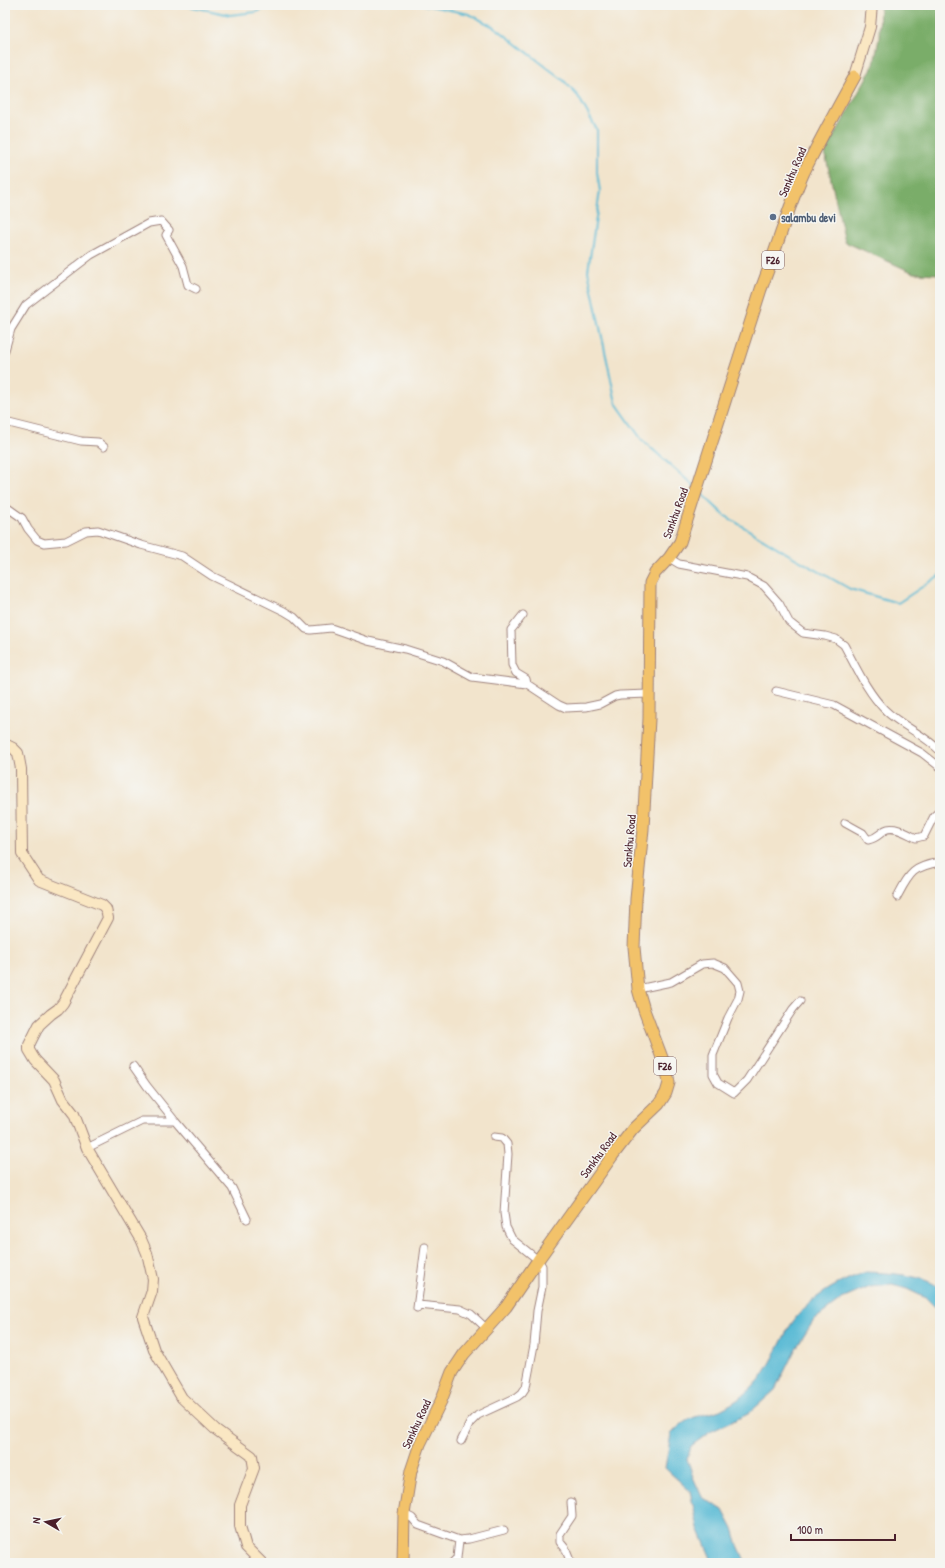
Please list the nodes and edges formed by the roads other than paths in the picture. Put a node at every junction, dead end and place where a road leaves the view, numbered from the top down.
1 (872, 5) edge
2 (855, 76) joint
3 (196, 289) dead end
4 (5, 350) edge
5 (5, 422) edge
6 (104, 447) dead end
7 (5, 506) edge
8 (669, 558) junction
9 (523, 615) dead end
10 (527, 684) junction
11 (776, 691) dead end
12 (649, 694) junction
13 (5, 744) edge
14 (940, 751) edge
15 (940, 767) edge
16 (940, 812) edge
17 (845, 823) dead end
18 (940, 862) edge
19 (897, 897) dead end
20 (638, 989) junction
21 (800, 1002) dead end
22 (133, 1066) dead end
23 (175, 1121) junction
24 (494, 1137) dead end
25 (87, 1148) junction
26 (247, 1219) dead end
27 (425, 1247) dead end
28 (538, 1260) junction
29 (487, 1329) junction
30 (461, 1441) dead end
31 (571, 1502) dead end
32 (404, 1514) junction
33 (504, 1530) dead end
34 (459, 1540) junction
35 (262, 1563) edge
36 (403, 1563) edge
37 (452, 1563) edge
38 (571, 1563) edge

1 - 2 street, F26
2 - 8 main road, Sankhu Road / F26
3 - 4 street
5 - 6 street
7 - 10 street
8 - 12 main road, Sankhu Road / F26
8 - 14 street
9 - 10 street
10 - 12 street
11 - 15 street
12 - 20 main road, Sankhu Road / F26
13 - 25 street
16 - 17 street
18 - 19 street
20 - 21 street
20 - 28 main road, Sankhu Road / F26
22 - 23 street
23 - 25 street
23 - 26 street
24 - 28 street
25 - 35 street
27 - 29 street
28 - 29 main road, Sankhu Road / F26
28 - 30 street
29 - 32 main road, Sankhu Road / F26
31 - 38 street
32 - 34 street
32 - 36 main road, Sankhu Road / F26
33 - 34 street
34 - 37 street

